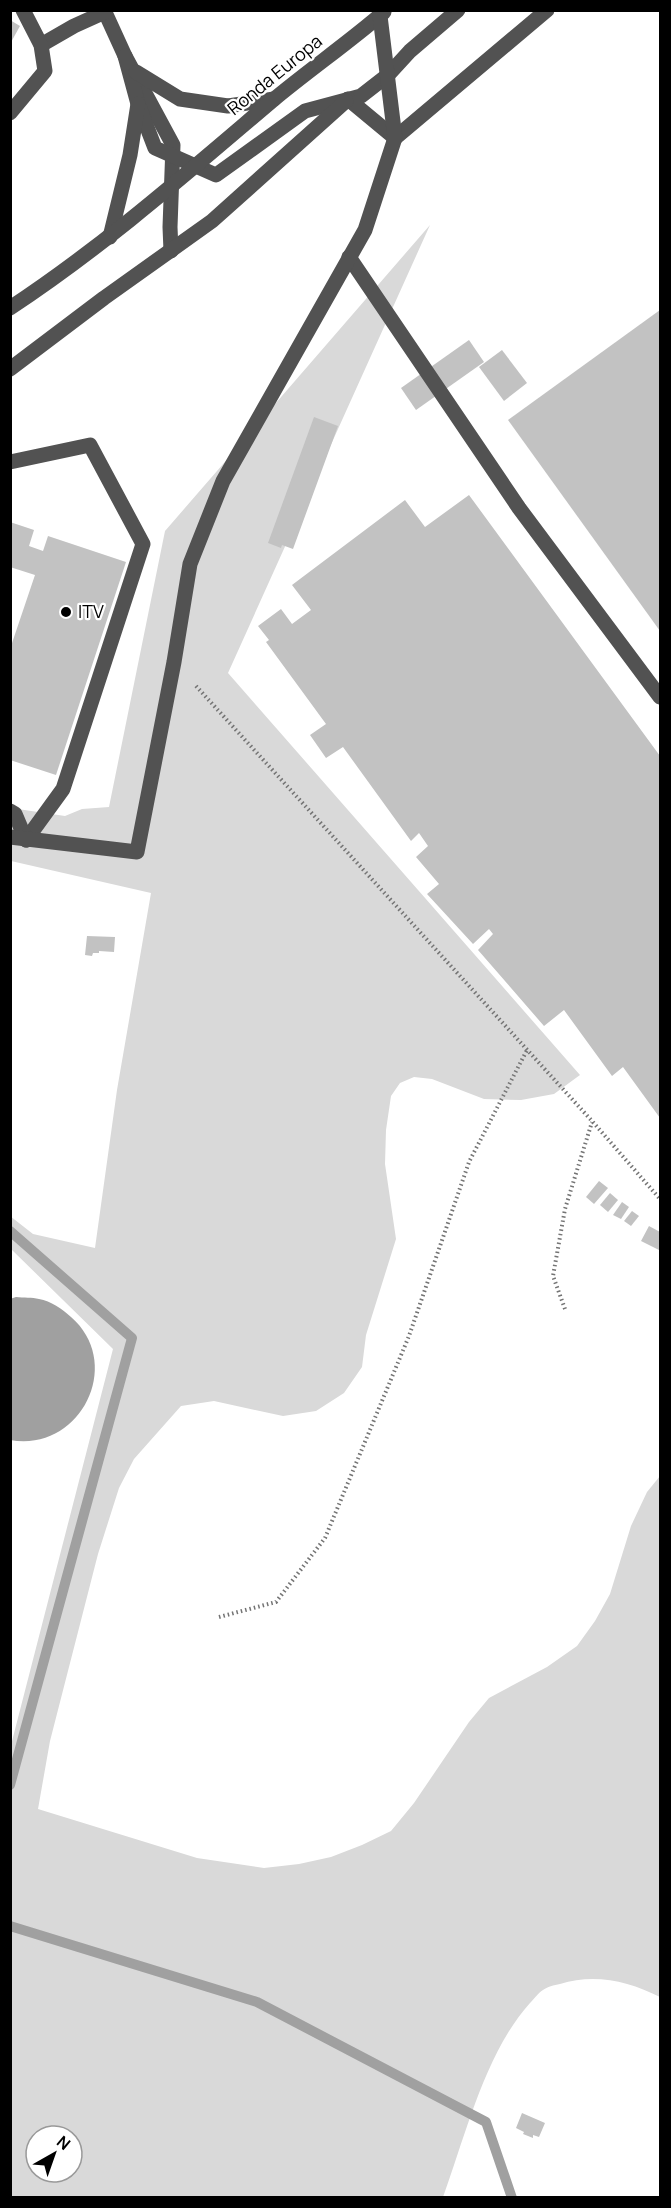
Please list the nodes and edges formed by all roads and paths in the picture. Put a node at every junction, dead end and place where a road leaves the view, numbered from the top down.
1 (23, 10) edge
2 (458, 10) edge
3 (547, 10) edge
4 (105, 11) edge
5 (383, 13) edge
6 (41, 45) junction
7 (125, 56) junction
8 (134, 70) junction
9 (388, 75) junction
10 (274, 99) junction
11 (348, 99) junction
12 (138, 104) junction
13 (10, 113) edge
14 (395, 138) junction
15 (173, 151) junction
16 (196, 166) junction
17 (172, 187) junction
18 (110, 237) junction
19 (171, 251) junction
20 (349, 257) junction
21 (10, 308) edge
22 (10, 369) edge
23 (10, 462) edge
24 (174, 662) junction
25 (660, 698) edge
26 (10, 811) edge
27 (10, 837) edge
28 (27, 840) junction
29 (527, 1050) junction
30 (592, 1121) junction
31 (660, 1199) edge
32 (565, 1309) dead end
33 (219, 1617) dead end

1 - 6 street
2 - 9 street
3 - 14 street
4 - 6 street
4 - 7 street
5 - 9 street, Ronda Europa
5 - 10 street, Ronda Europa
6 - 13 street
7 - 8 street
7 - 12 street
8 - 10 street
8 - 15 street
9 - 11 street
9 - 14 street, Ronda Europa
10 - 16 street, Ronda Europa
11 - 14 street
11 - 16 street
11 - 19 street
12 - 15 street
12 - 18 street
14 - 20 street
15 - 16 street
15 - 17 street
16 - 17 street, Ronda Europa
17 - 18 street, Ronda Europa
17 - 19 street
18 - 21 street, Ronda Europa
19 - 22 street
20 - 24 street
20 - 25 street
23 - 28 street
24 - 28 street
24 - 29 path
26 - 28 street
27 - 28 street
29 - 30 path
29 - 33 path
30 - 31 path
30 - 32 path

